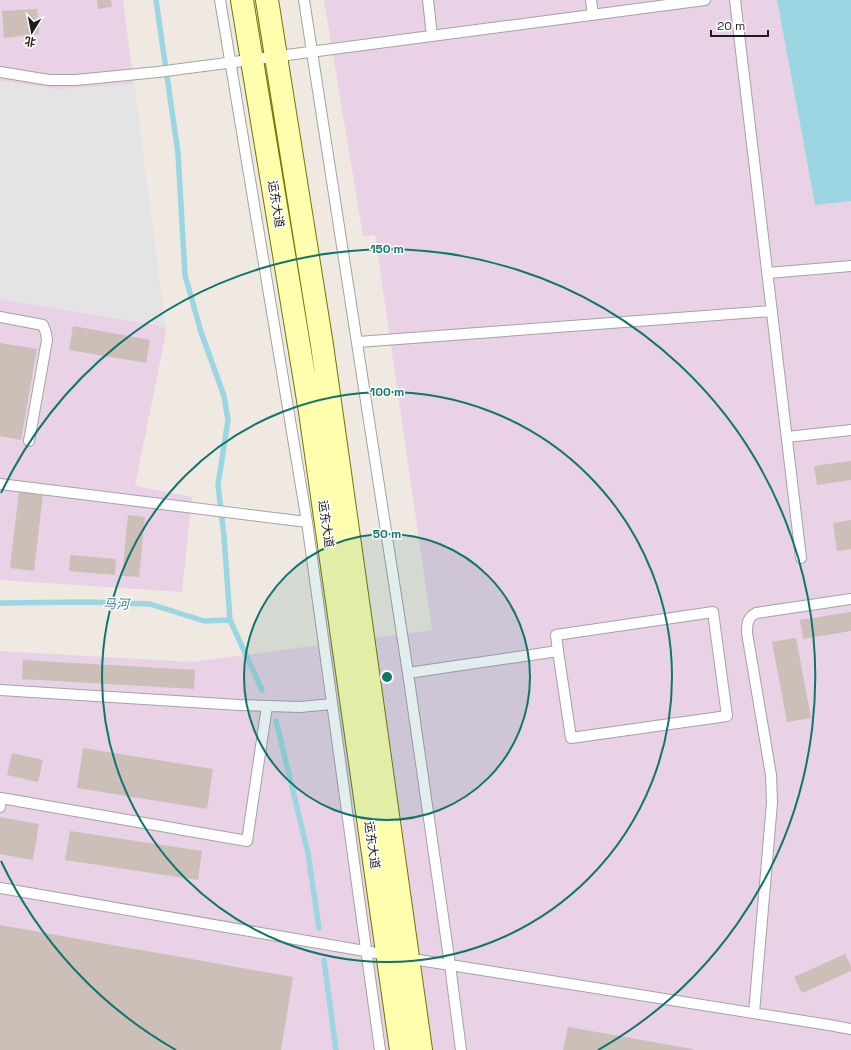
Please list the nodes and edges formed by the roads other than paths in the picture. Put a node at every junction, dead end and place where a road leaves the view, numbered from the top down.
1 (220, 0) edge
2 (242, 0) edge
3 (267, 0) edge
4 (304, 0) edge
5 (428, 0) edge
6 (591, 0) edge
7 (705, 0) edge
8 (735, 0) edge
9 (593, 15) junction
10 (432, 36) junction
11 (313, 52) junction
12 (277, 56) junction
13 (252, 60) junction
14 (229, 63) junction
15 (0, 72) edge
16 (851, 266) edge
17 (768, 273) junction
18 (772, 311) junction
19 (0, 317) edge
20 (358, 342) junction
21 (851, 430) edge
22 (787, 438) junction
23 (29, 441) dead end
24 (0, 484) edge
25 (307, 522) junction
26 (802, 558) dead end
27 (851, 598) edge
28 (558, 651) junction
29 (408, 673) junction
30 (0, 690) edge
31 (332, 704) junction
32 (267, 706) junction
33 (0, 807) edge
34 (0, 888) edge
35 (366, 952) junction
36 (398, 957) junction
37 (450, 965) junction
38 (754, 1013) junction
39 (851, 1029) edge
40 (380, 1050) edge
41 (401, 1050) edge
42 (421, 1050) edge
43 (460, 1050) edge

1 - 14 lane
2 - 13 main road, 运东大道
3 - 12 main road, 运东大道
4 - 11 lane
5 - 10 lane
6 - 9 lane
7 - 9 lane
8 - 17 lane
9 - 10 lane
10 - 11 lane
11 - 12 lane
11 - 20 lane
12 - 13 lane
12 - 36 main road, 运东大道
13 - 14 lane
13 - 36 main road, 运东大道
14 - 15 lane
14 - 25 lane
16 - 17 lane
17 - 18 lane
18 - 20 lane
18 - 22 lane
19 - 23 lane
20 - 29 lane
21 - 22 lane
22 - 26 lane
24 - 25 lane
25 - 31 lane
27 - 38 lane
28 - 28 lane
28 - 29 lane
29 - 37 lane
30 - 32 lane
31 - 32 lane
31 - 35 lane
32 - 33 lane
34 - 35 lane
35 - 36 lane
35 - 40 lane
36 - 37 lane
36 - 41 main road, 运东大道
36 - 42 main road, 运东大道
37 - 38 lane
37 - 43 lane
38 - 39 lane

